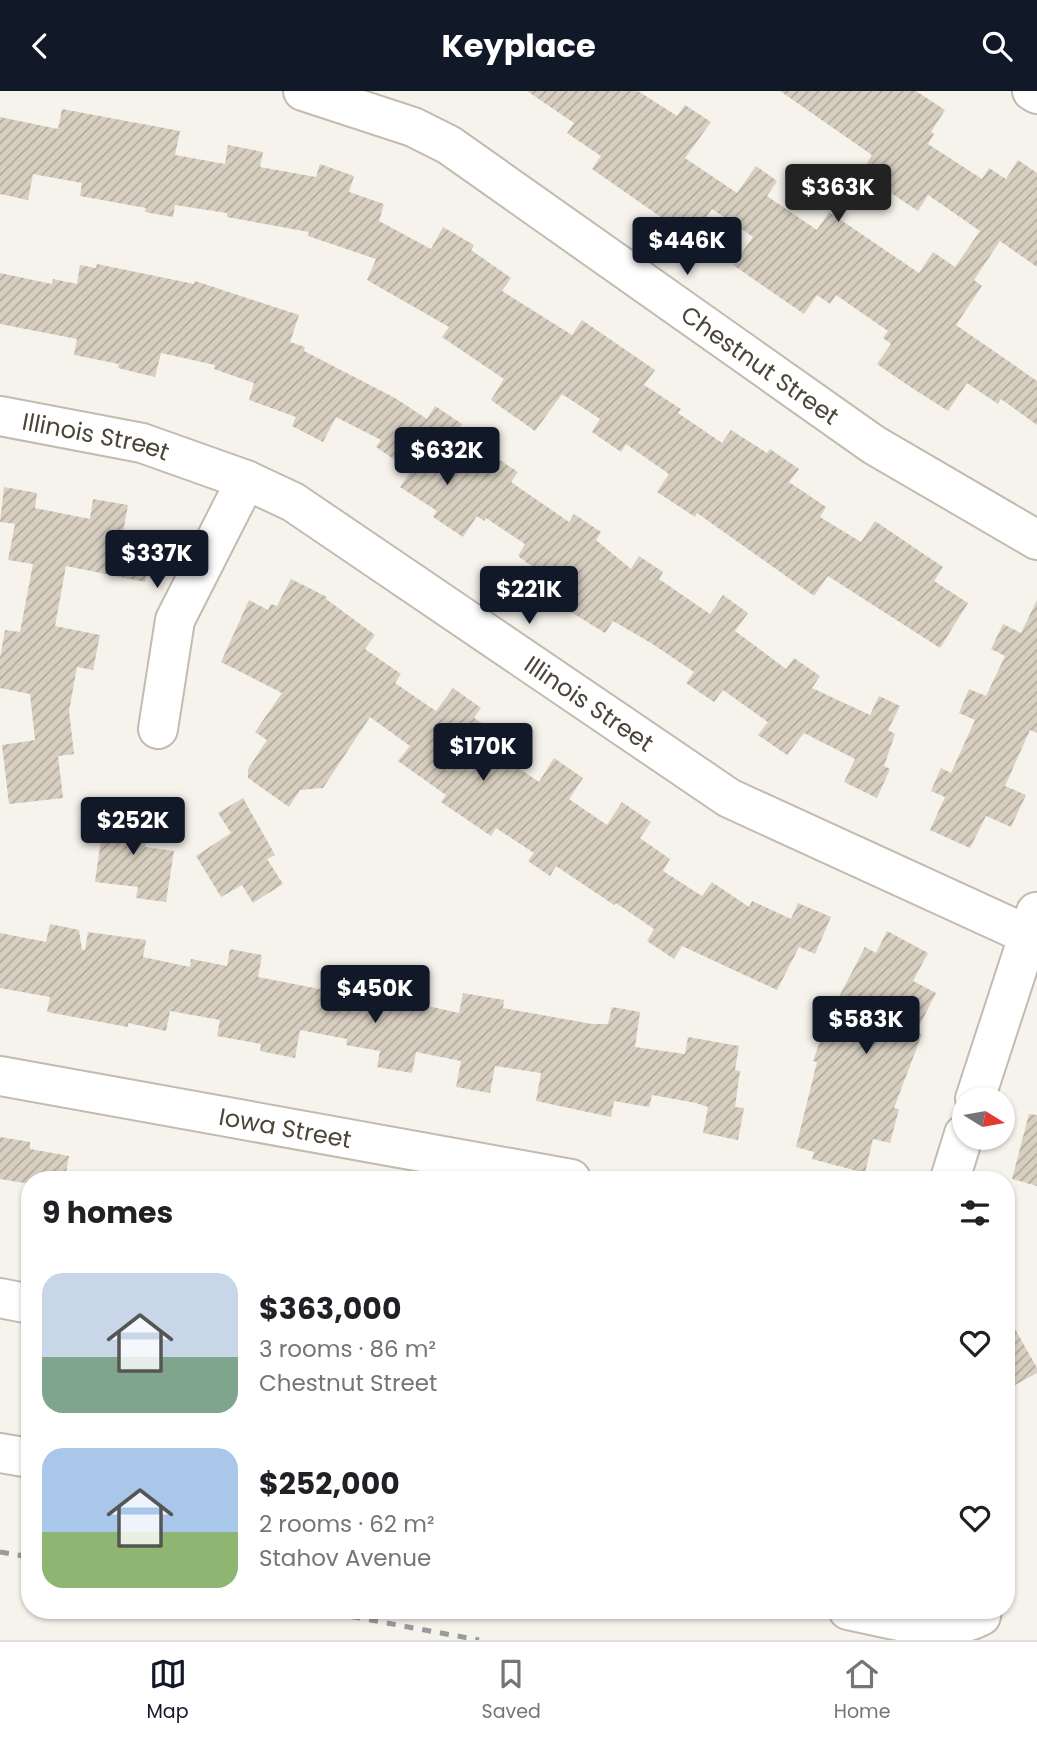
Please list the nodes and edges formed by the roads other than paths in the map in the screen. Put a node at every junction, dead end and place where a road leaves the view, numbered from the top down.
1 (303, 91) edge
2 (1032, 91) edge
3 (1037, 94) edge
4 (0, 416) edge
5 (246, 480) junction
6 (1037, 540) edge
7 (158, 729) dead end
8 (1032, 922) edge
9 (0, 1076) edge
10 (979, 1087) edge
11 (959, 1150) edge
12 (527, 1171) edge
13 (953, 1171) edge
14 (0, 1298) edge
15 (21, 1302) edge
16 (0, 1453) edge
17 (21, 1456) edge
18 (896, 1619) edge
19 (975, 1619) edge

1 - 6 street, Chestnut Street
2 - 3 street
4 - 5 street, Illinois Street
5 - 7 street
5 - 8 street, Illinois Street
8 - 10 street
9 - 12 street, Iowa Street
11 - 13 street
14 - 15 street
16 - 17 street
18 - 19 street

